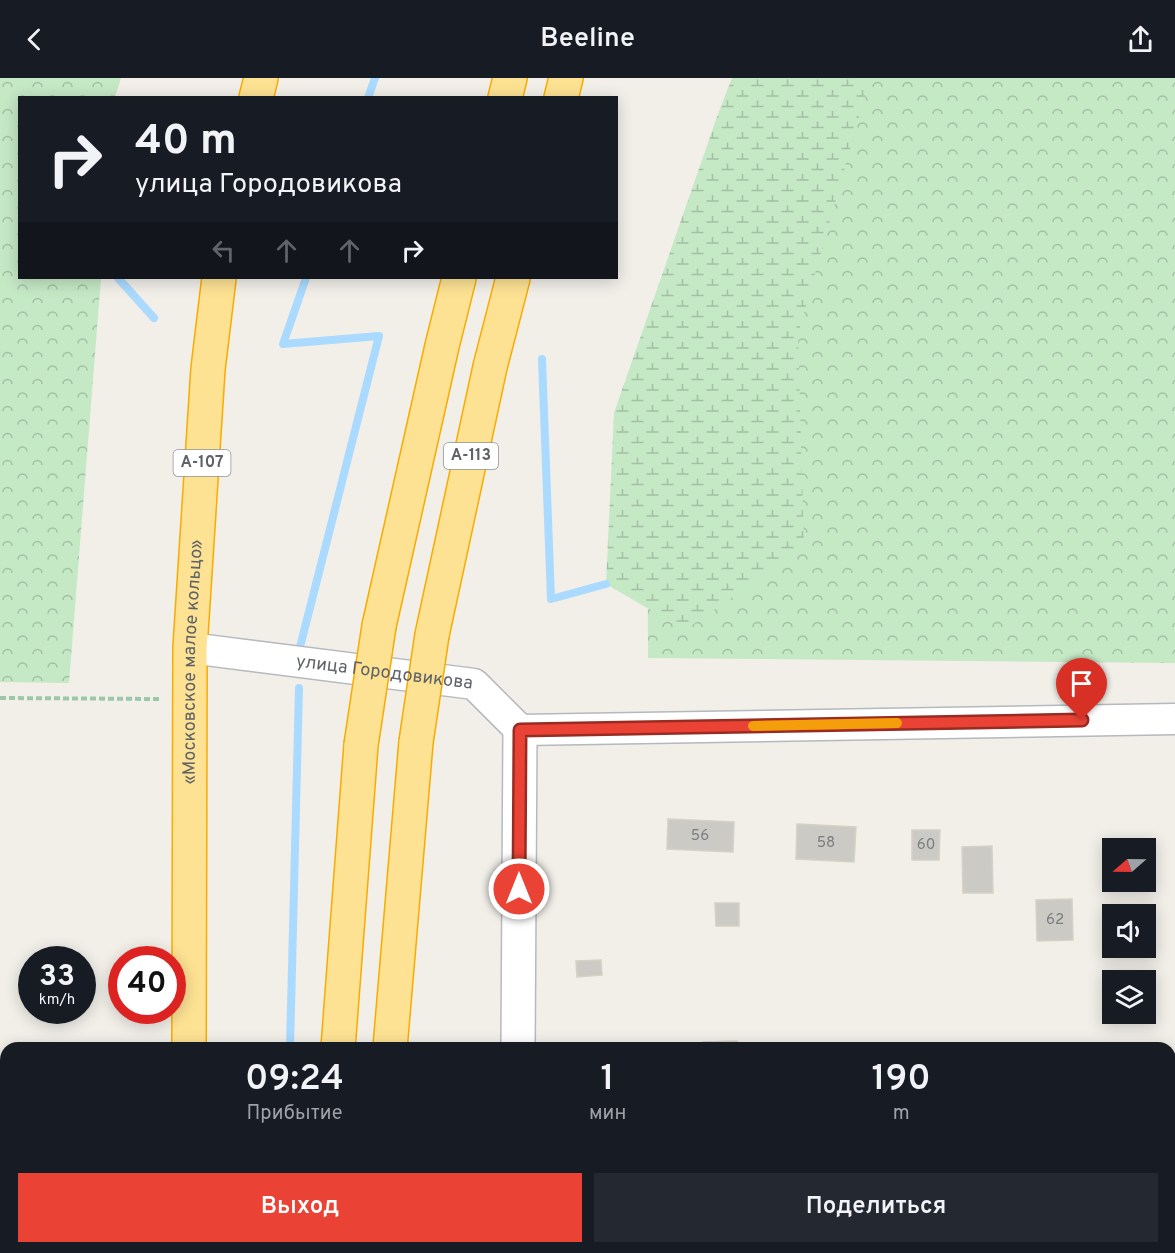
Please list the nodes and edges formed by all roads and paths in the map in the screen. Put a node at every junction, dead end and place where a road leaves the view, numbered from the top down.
1 (261, 78) edge
2 (510, 78) edge
3 (566, 78) edge
4 (256, 96) edge
5 (506, 96) edge
6 (562, 96) edge
7 (219, 279) edge
8 (459, 279) edge
9 (513, 279) edge
10 (190, 648) junction
11 (0, 698) edge
12 (189, 700) junction
13 (1175, 719) edge
14 (520, 730) junction
15 (189, 1042) edge
16 (338, 1042) edge
17 (391, 1042) edge
18 (518, 1042) edge

1 - 4 highway
2 - 5 highway
3 - 6 highway
7 - 10 highway, «Московское малое кольцо» / А-107
8 - 16 highway, А-113, bridge
9 - 17 highway, А-113, bridge
10 - 12 highway, «Московское малое кольцо» / А-107
10 - 14 street, улица Городовикова
11 - 12 path
12 - 15 highway, «Московское малое кольцо» / А-107
13 - 14 street
14 - 18 street

